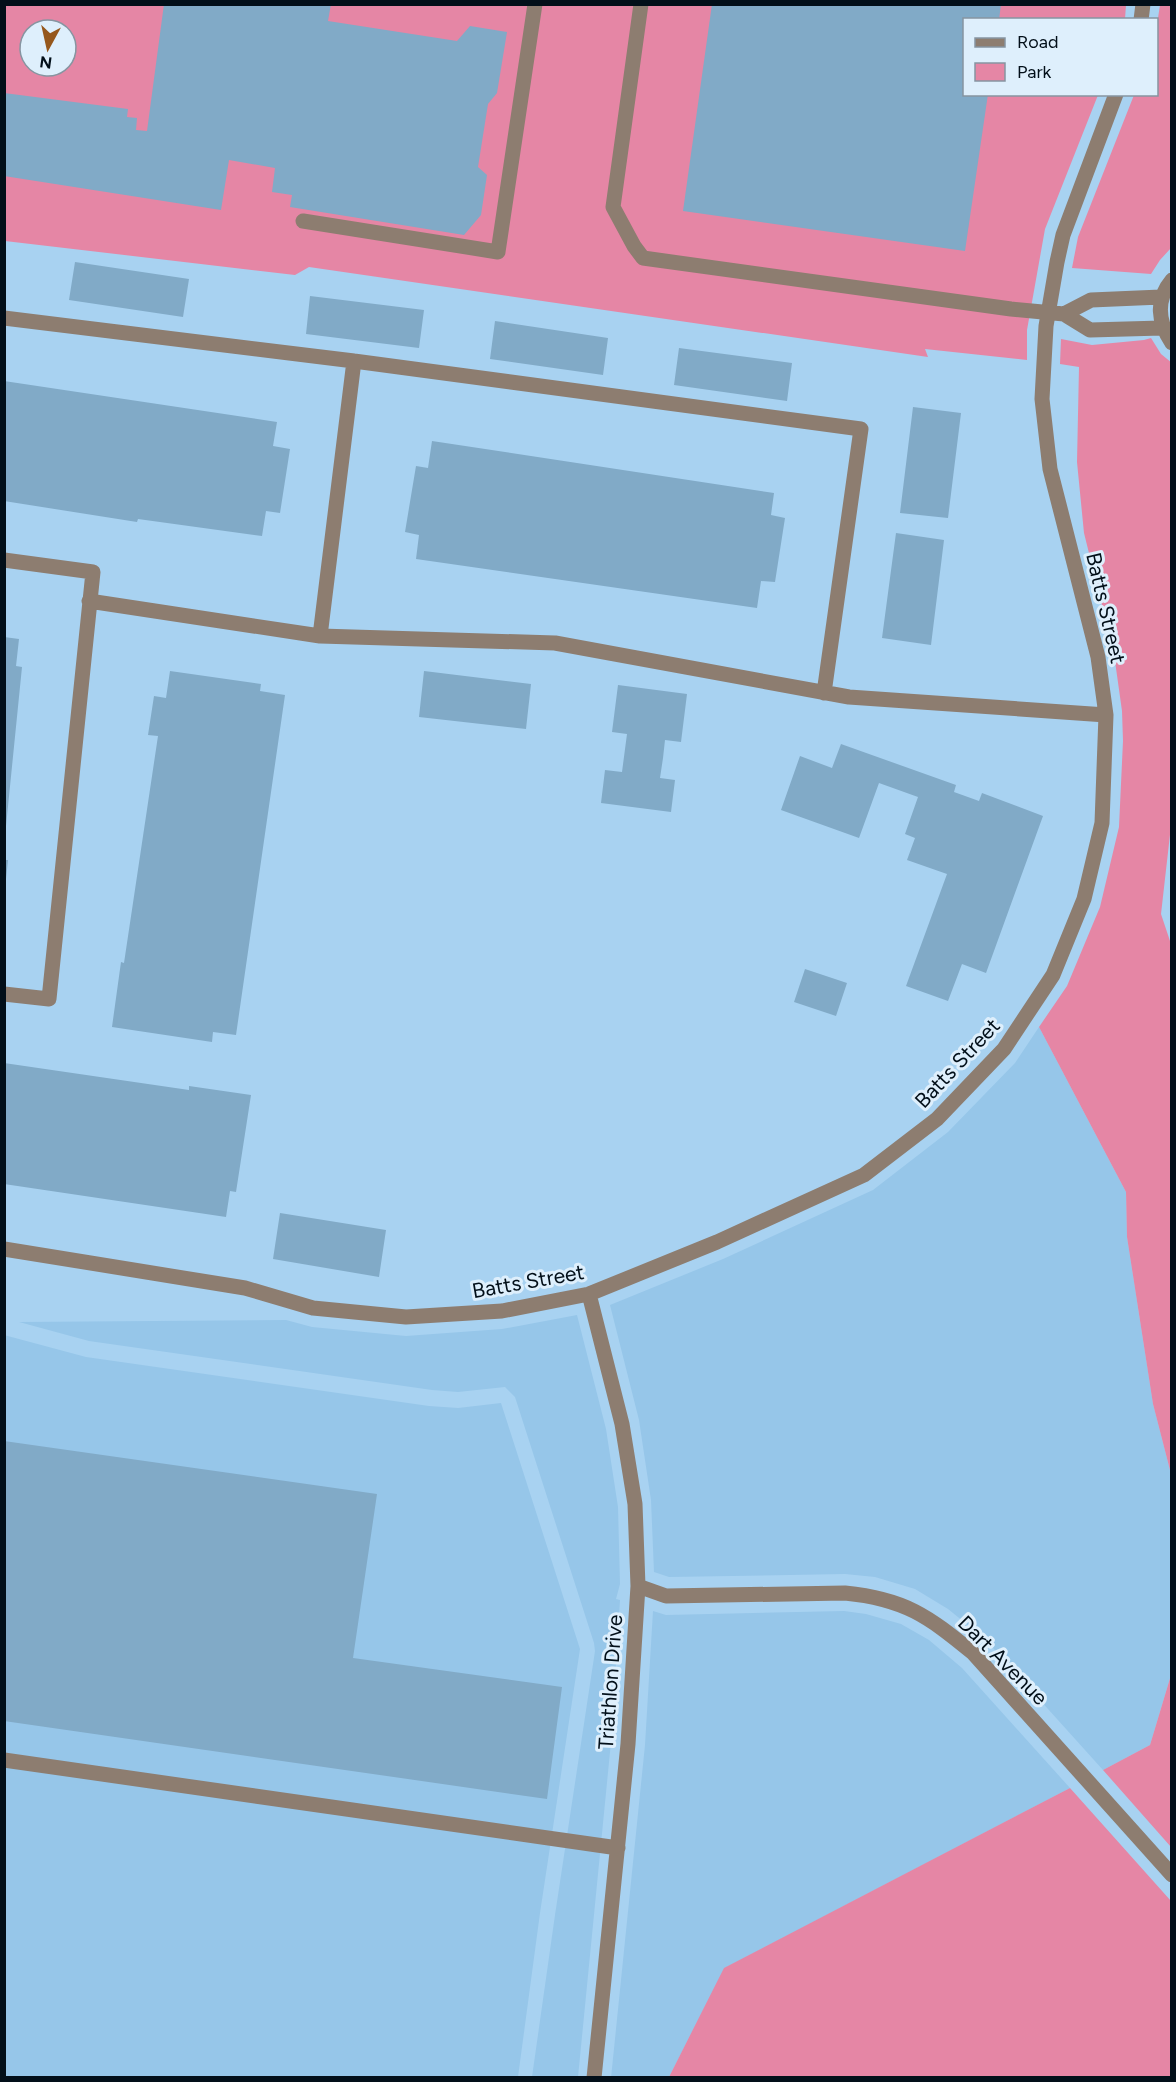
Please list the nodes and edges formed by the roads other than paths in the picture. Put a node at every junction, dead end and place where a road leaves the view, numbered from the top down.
1 (535, 4) edge
2 (641, 4) edge
3 (1115, 96) edge
4 (303, 221) dead end
5 (1172, 280) edge
6 (1161, 297) junction
7 (1047, 313) junction
8 (1064, 314) junction
9 (4, 318) edge
10 (1162, 328) junction
11 (1172, 343) edge
12 (354, 361) junction
13 (4, 560) edge
14 (89, 601) junction
15 (320, 636) junction
16 (824, 693) junction
17 (1106, 715) junction
18 (4, 994) edge
19 (4, 1249) edge
20 (589, 1294) junction
21 (638, 1586) junction
22 (4, 1760) edge
23 (618, 1848) junction
24 (1172, 1875) edge
25 (594, 2078) edge

1 - 4 street
2 - 7 street
3 - 7 street, Batts Street
5 - 6 street
6 - 8 street
6 - 10 street
7 - 8 street
7 - 17 street, Batts Street
8 - 10 street
9 - 12 street
10 - 11 street
12 - 15 street
12 - 16 street
13 - 14 street
14 - 15 street
14 - 18 street
15 - 16 street
16 - 17 street
17 - 20 street, Batts Street
19 - 20 street, Batts Street
20 - 21 street, Triathlon Drive
21 - 23 street, Triathlon Drive
21 - 24 street, Dart Avenue
22 - 23 street
23 - 25 street, Triathlon Drive

